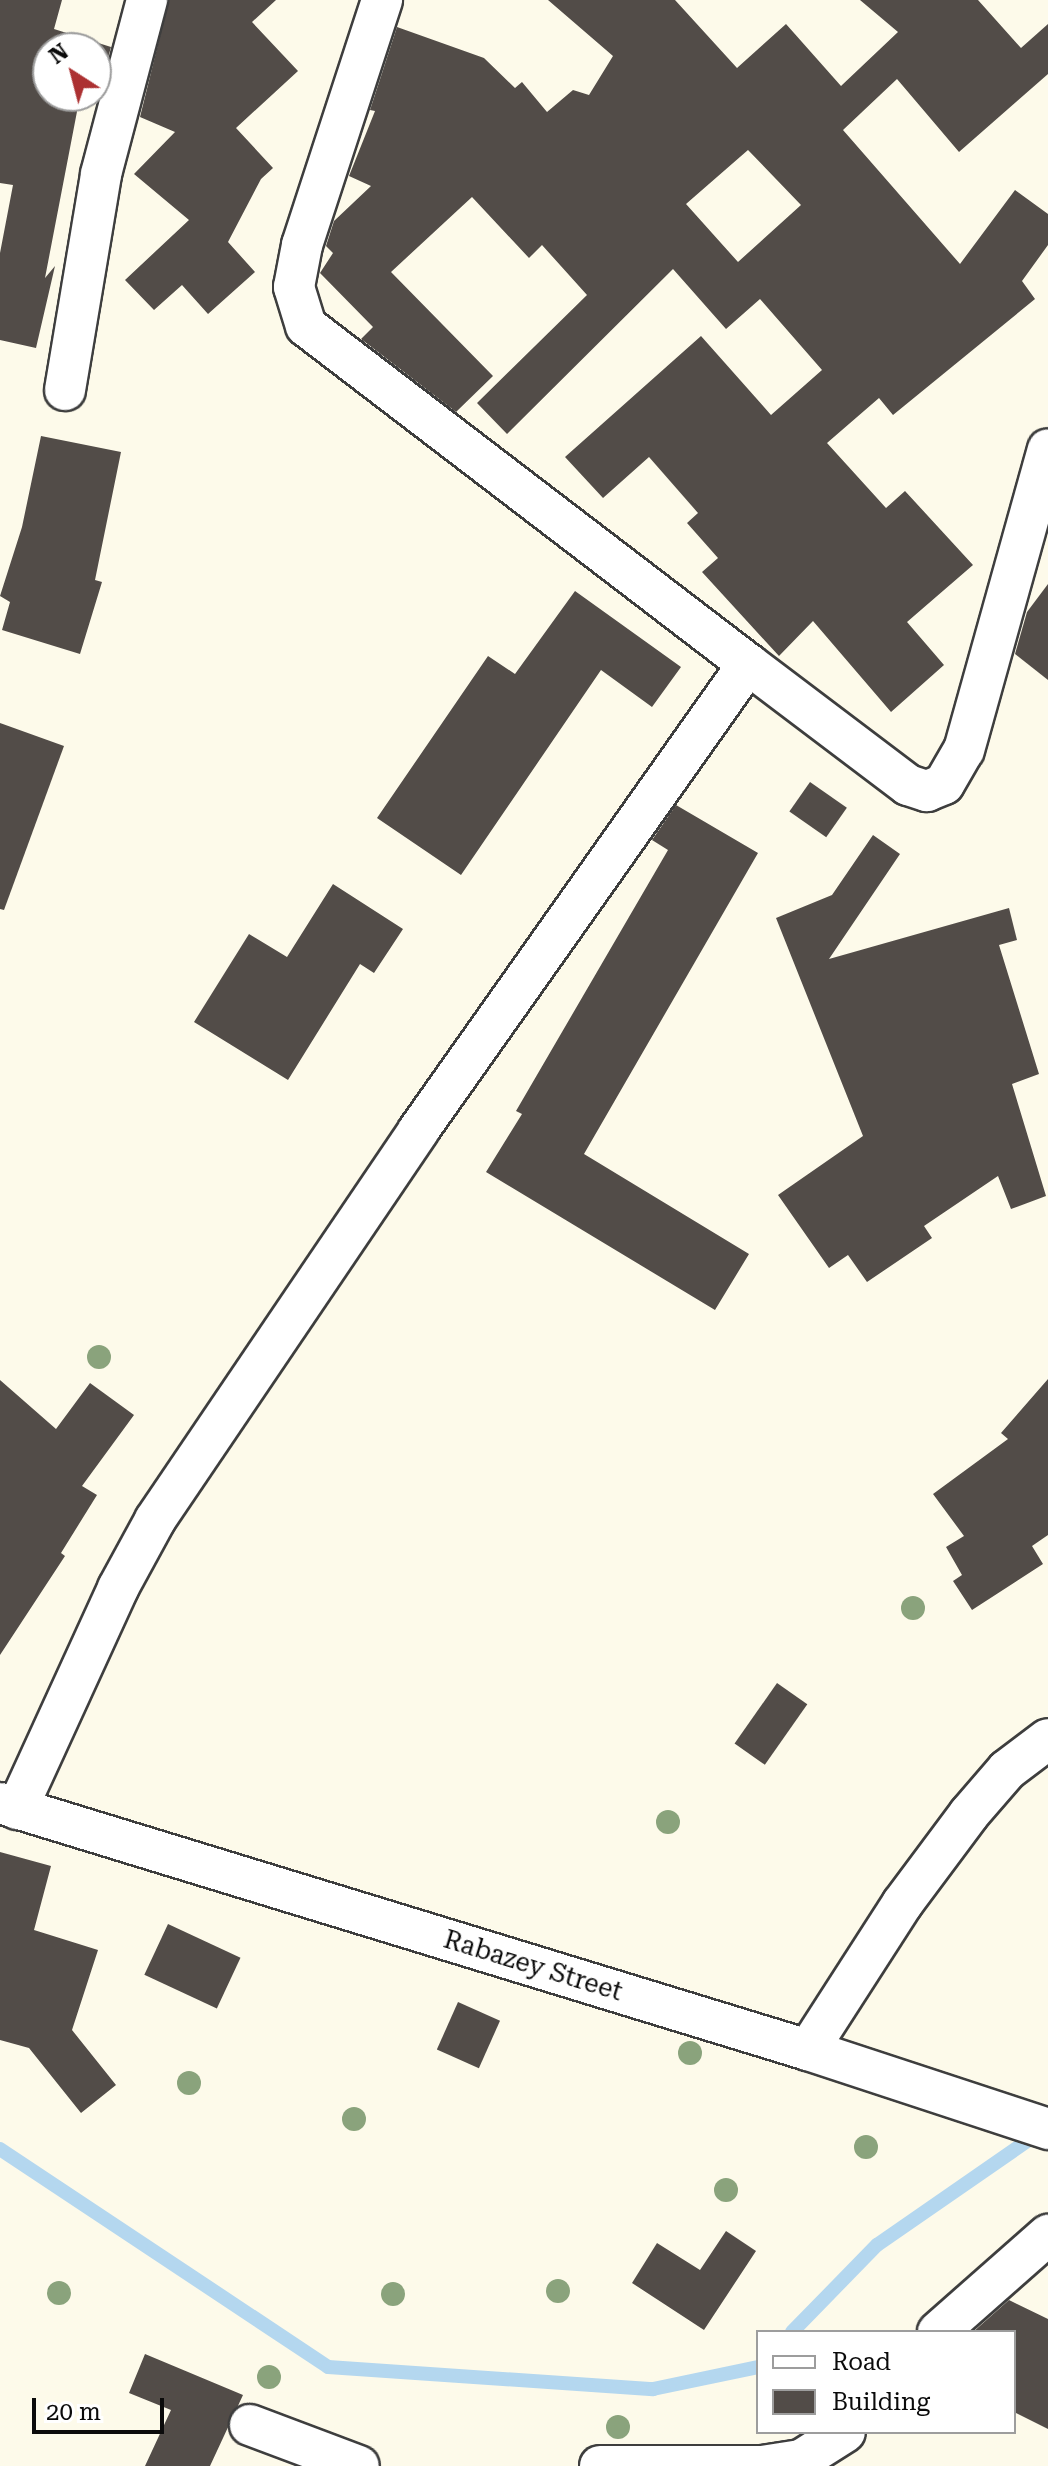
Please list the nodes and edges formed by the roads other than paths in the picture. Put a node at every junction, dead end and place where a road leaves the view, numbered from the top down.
1 (147, 0) edge
2 (382, 0) edge
3 (65, 390) dead end
4 (1048, 450) edge
5 (748, 664) junction
6 (1048, 1739) edge
7 (8, 1806) edge
8 (808, 2050) junction
9 (1048, 2129) edge
10 (1048, 2235) edge
11 (940, 2330) edge
12 (250, 2425) dead end
13 (842, 2434) edge
14 (359, 2466) edge
15 (600, 2466) edge

1 - 3 street
2 - 5 street
4 - 5 street
5 - 7 street
6 - 8 street
7 - 8 street, Rabazey Street
8 - 9 street, Rabazey Street
10 - 11 street
12 - 14 street
13 - 15 street

